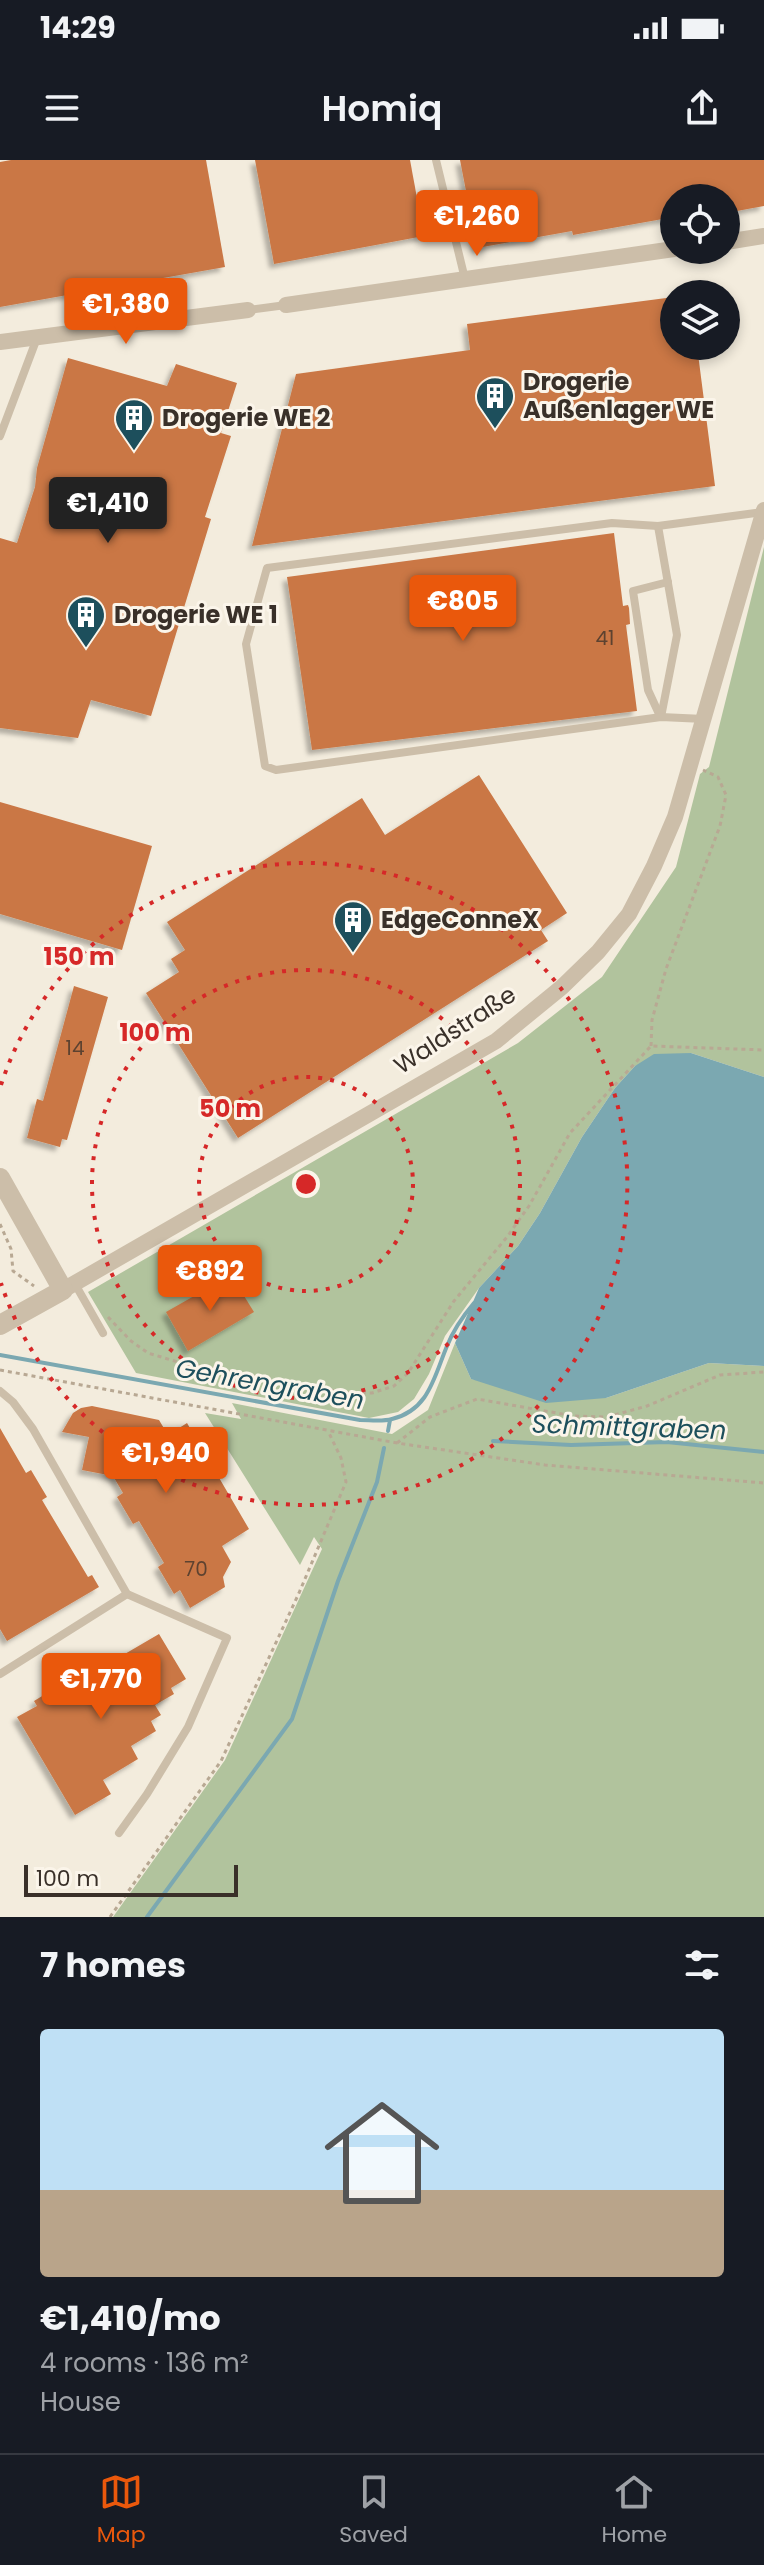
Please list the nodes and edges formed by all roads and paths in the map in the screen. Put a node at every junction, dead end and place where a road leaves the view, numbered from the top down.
1 (436, 160) edge
2 (764, 236) edge
3 (740, 240) edge
4 (660, 251) edge
5 (465, 279) junction
6 (286, 305) joint
7 (248, 310) joint
8 (38, 337) junction
9 (0, 342) edge
10 (0, 436) edge
11 (764, 511) edge
12 (658, 526) junction
13 (668, 582) junction
14 (661, 717) junction
15 (704, 719) junction
16 (690, 765) junction
17 (651, 1046) junction
18 (764, 1050) edge
19 (0, 1178) edge
20 (0, 1224) edge
21 (69, 1287) junction
22 (43, 1301) junction
23 (93, 1314) junction
24 (0, 1325) edge
25 (103, 1333) dead end
26 (0, 1370) edge
27 (764, 1372) edge
28 (0, 1391) edge
29 (327, 1429) junction
30 (397, 1443) junction
31 (764, 1483) edge
32 (127, 1594) junction
33 (0, 1674) edge
34 (119, 1833) dead end
35 (110, 1917) edge

1 - 5 lane
2 - 3 street
4 - 5 street
5 - 6 street
6 - 7 lane
7 - 8 street
8 - 9 street
8 - 10 lane
11 - 12 lane
11 - 15 street, Waldstraße
12 - 13 lane
12 - 14 lane
13 - 14 lane
13 - 14 lane
14 - 15 lane
15 - 16 street, Waldstraße
16 - 17 path
16 - 21 street, Waldstraße
17 - 18 path
17 - 23 path
19 - 21 street
20 - 22 path
21 - 22 street, Waldstraße
21 - 23 lane
22 - 24 street, Waldstraße
23 - 25 lane
26 - 29 path
27 - 30 path
28 - 32 lane
29 - 30 path
29 - 35 path
30 - 31 path
32 - 33 lane
32 - 34 lane

